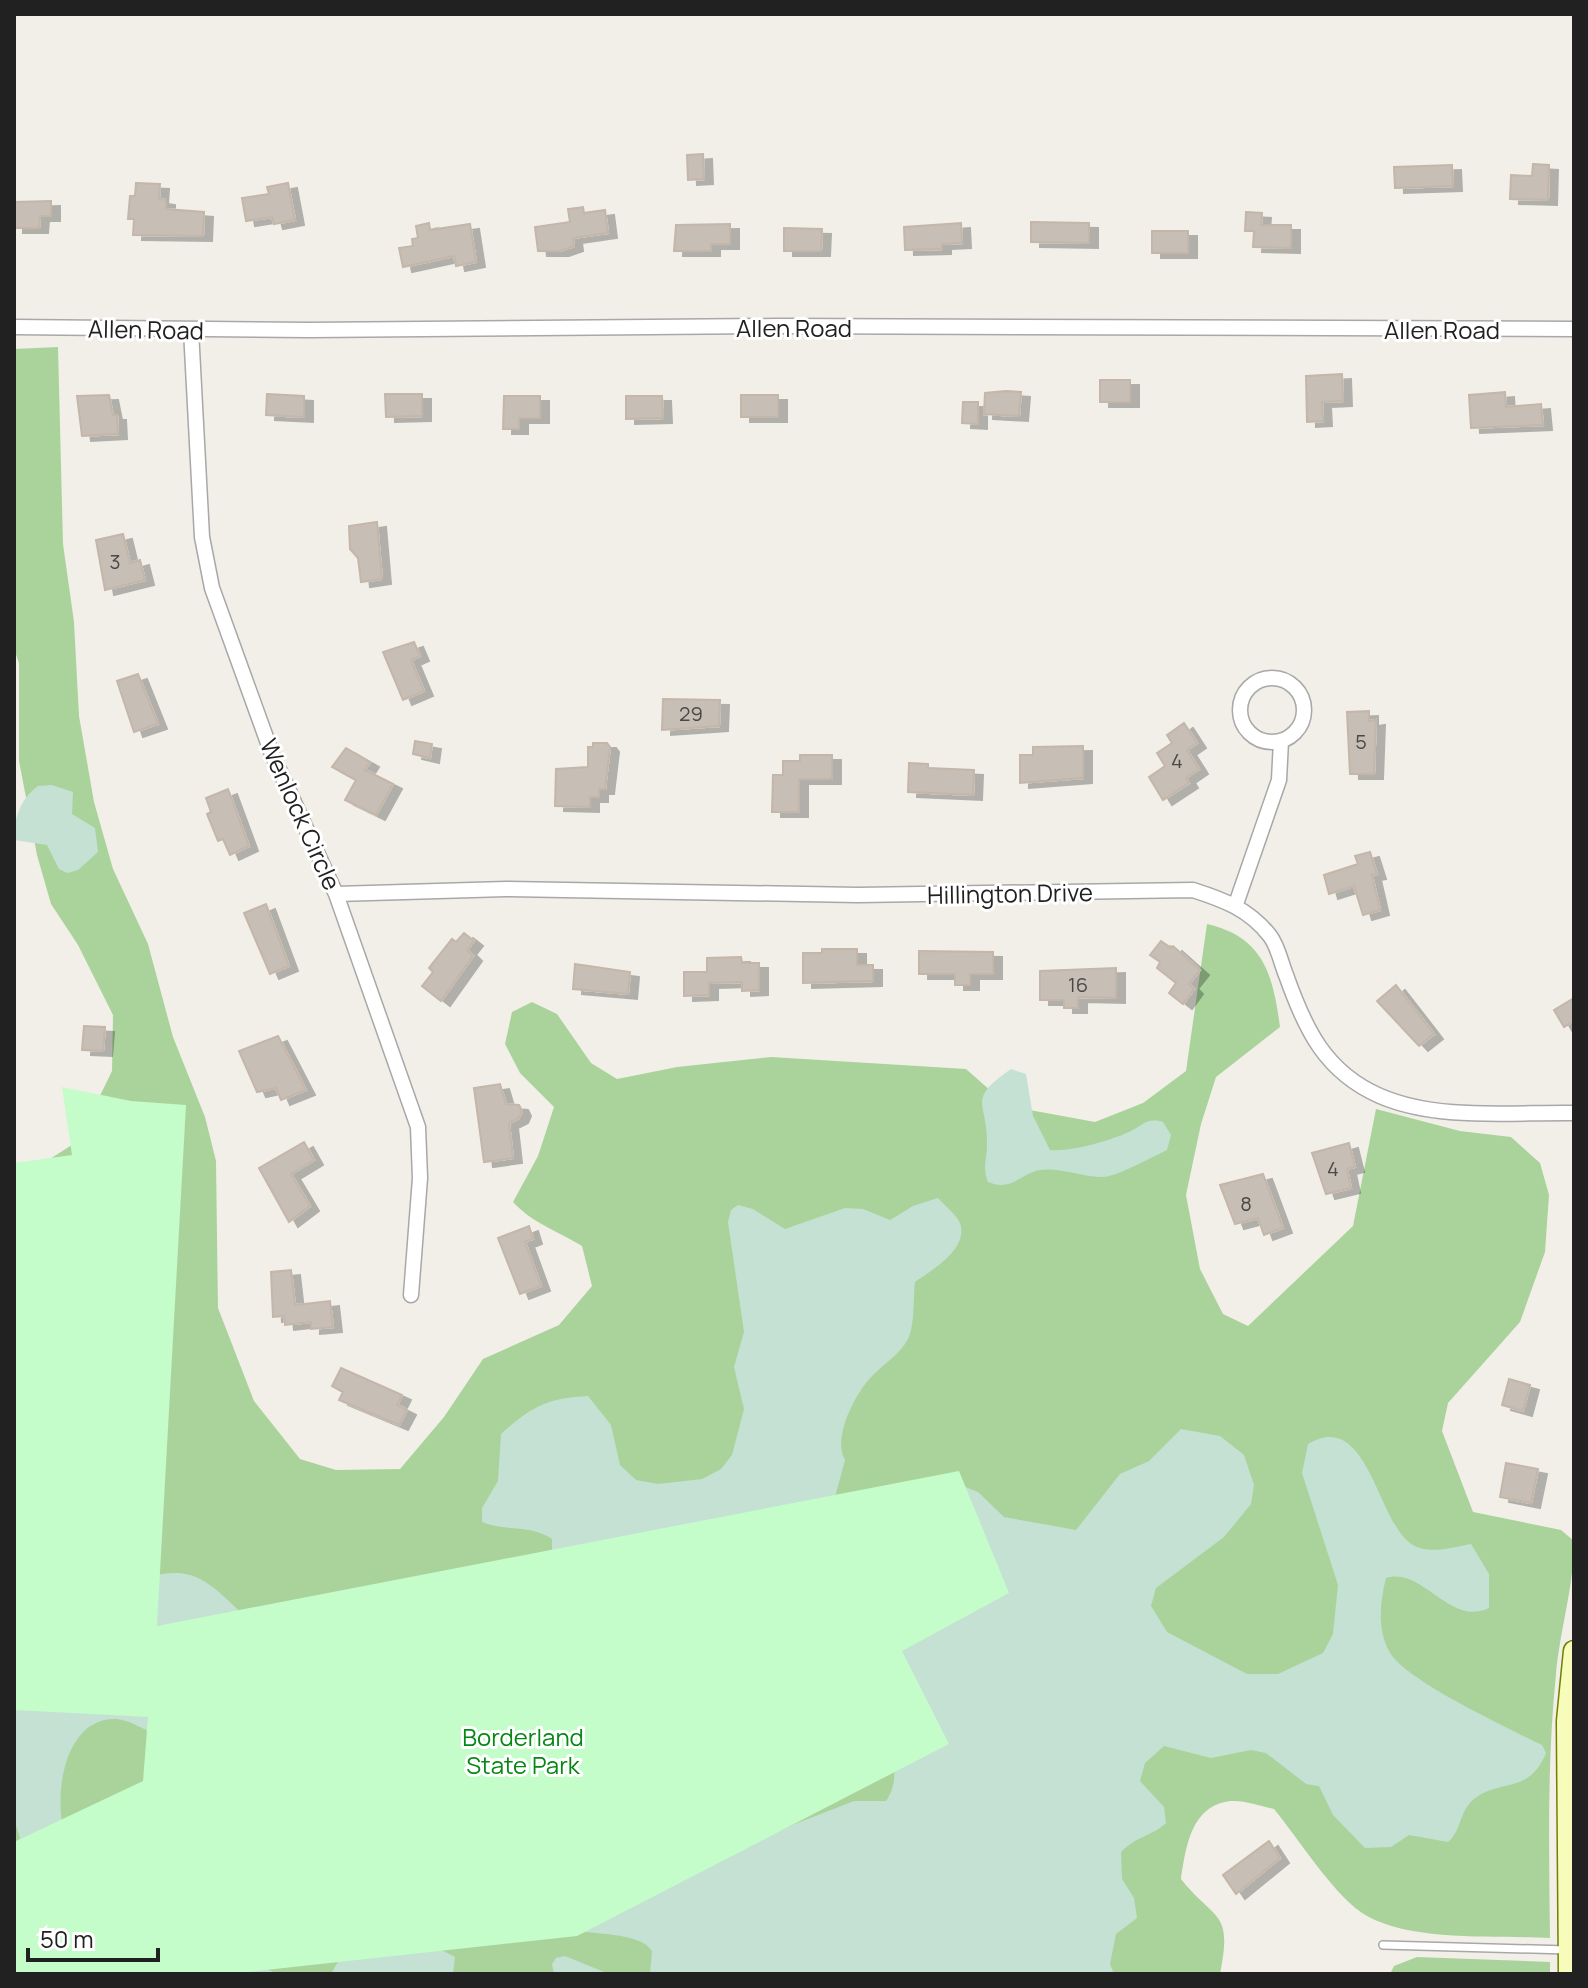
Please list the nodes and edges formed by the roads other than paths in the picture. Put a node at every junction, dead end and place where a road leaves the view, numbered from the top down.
1 (14, 327) edge
2 (1574, 329) edge
3 (191, 330) junction
4 (1281, 741) junction
5 (336, 894) junction
6 (1236, 904) junction
7 (1574, 1113) edge
8 (411, 1295) dead end
9 (1574, 1651) edge
10 (1383, 1945) dead end
11 (1569, 1950) junction
12 (1569, 1974) edge

1 - 3 street, Allen Road
2 - 3 street, Allen Road
3 - 5 street, Wenlock Circle
4 - 4 street
4 - 6 street
5 - 6 street, Hillington Drive
5 - 8 street, Wenlock Circle
6 - 7 street, Hillington Drive
9 - 11 street
10 - 11 lane
11 - 12 street

